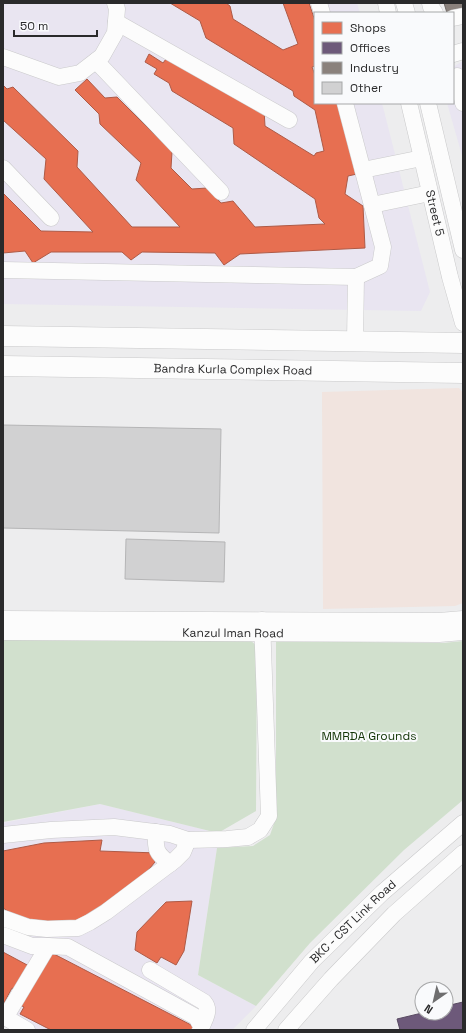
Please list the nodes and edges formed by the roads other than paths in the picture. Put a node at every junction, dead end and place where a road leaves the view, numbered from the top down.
1 (115, 3) edge
2 (430, 3) edge
3 (434, 12) edge
4 (116, 22) junction
5 (3, 57) edge
6 (96, 61) junction
7 (456, 76) dead end
8 (463, 103) edge
9 (345, 104) edge
10 (409, 104) edge
11 (428, 104) edge
12 (289, 120) dead end
13 (422, 158) junction
14 (3, 168) edge
15 (363, 170) junction
16 (221, 192) dead end
17 (430, 193) junction
18 (372, 204) junction
19 (458, 209) edge
20 (51, 218) dead end
21 (463, 250) edge
22 (3, 270) edge
23 (356, 278) junction
24 (463, 323) edge
25 (3, 336) edge
26 (355, 341) junction
27 (463, 343) edge
28 (3, 366) edge
29 (463, 373) edge
30 (3, 619) edge
31 (463, 619) edge
32 (262, 627) junction
33 (3, 632) edge
34 (463, 632) edge
35 (463, 823) edge
36 (156, 832) junction
37 (3, 835) edge
38 (188, 840) junction
39 (463, 853) edge
40 (170, 864) junction
41 (409, 870) junction
42 (424, 887) junction
43 (3, 918) edge
44 (3, 935) edge
45 (3, 944) edge
46 (27, 945) junction
47 (48, 946) junction
48 (150, 970) dead end
49 (4, 1017) edge
50 (201, 1029) edge
51 (27, 1030) edge
52 (254, 1030) edge
53 (286, 1030) edge

1 - 4 street
2 - 3 street
4 - 6 street
4 - 12 street
5 - 6 street
6 - 16 street
7 - 8 street
9 - 15 street
10 - 13 street, Street 5
11 - 19 street, Street 5
13 - 15 street
13 - 17 street, Street 5
14 - 20 street
15 - 18 street
17 - 18 street
17 - 24 street, Street 5
18 - 23 street
19 - 21 street, Street 5
22 - 23 street
23 - 26 street
25 - 26 main road
26 - 27 main road
28 - 29 main road, Bandra Kurla Complex Road
30 - 32 street, Kanzul Iman Road
31 - 32 street, Kanzul Iman Road
32 - 33 street, Kanzul Iman Road
32 - 34 street, Kanzul Iman Road
32 - 38 street
35 - 41 street, BKC - CST Link Road
36 - 37 street
36 - 38 street
36 - 40 street
38 - 40 street
39 - 42 street, BKC - CST Link Road
40 - 43 street
41 - 42 street
41 - 52 street, BKC - CST Link Road
42 - 53 street, BKC - CST Link Road
44 - 46 street
45 - 46 street
46 - 47 street
47 - 49 street
47 - 50 street
48 - 50 street
49 - 51 street

